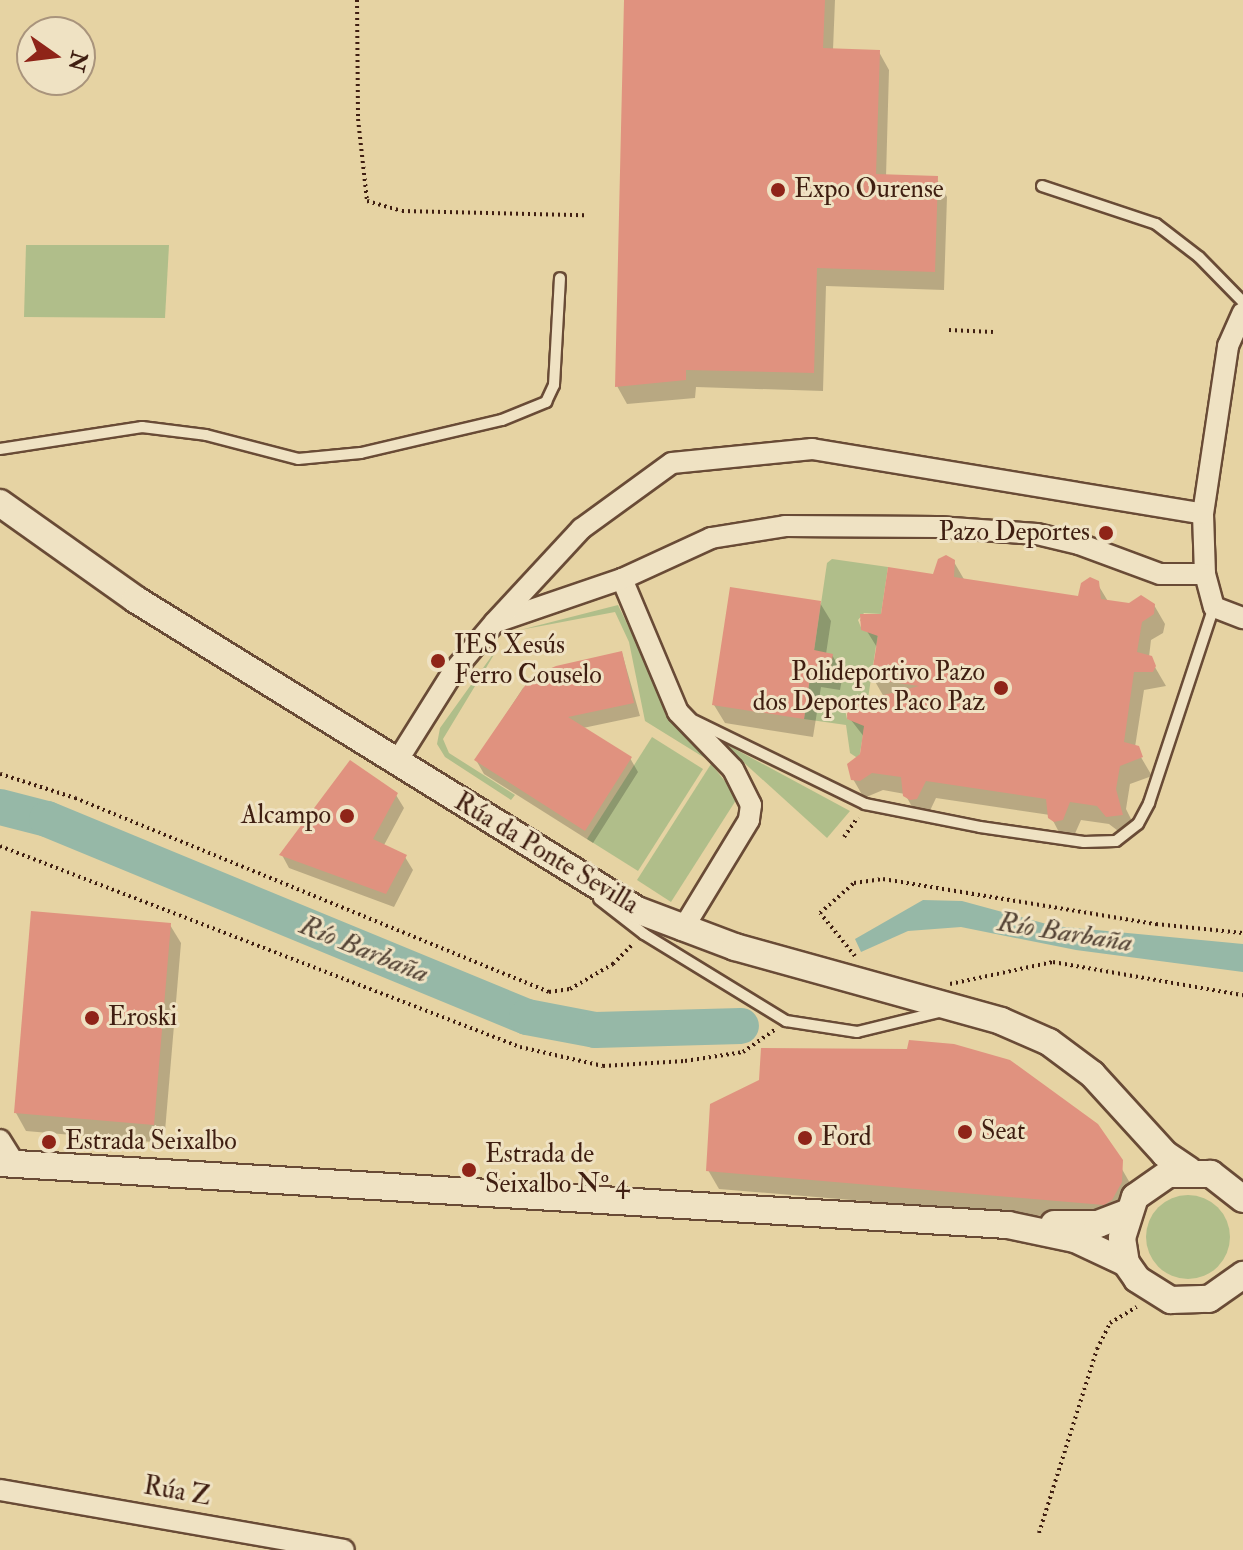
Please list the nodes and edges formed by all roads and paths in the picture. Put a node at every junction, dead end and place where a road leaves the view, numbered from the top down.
1 (357, 0) edge
2 (1042, 186) dead end
3 (585, 215) dead end
4 (560, 278) dead end
5 (1243, 302) edge
6 (1243, 313) edge
7 (949, 330) dead end
8 (993, 332) dead end
9 (0, 449) edge
10 (0, 503) edge
11 (1203, 514) junction
12 (1205, 574) junction
13 (622, 579) junction
14 (1214, 607) junction
15 (1243, 618) edge
16 (495, 622) junction
17 (678, 712) junction
18 (396, 763) junction
19 (0, 774) edge
20 (860, 815) dead end
21 (844, 837) dead end
22 (0, 846) edge
23 (554, 860) junction
24 (682, 930) junction
25 (1243, 933) edge
26 (644, 934) junction
27 (866, 962) dead end
28 (942, 986) dead end
29 (1243, 995) edge
30 (956, 1008) junction
31 (786, 1021) junction
32 (1129, 1116) junction
33 (0, 1140) edge
34 (8, 1164) edge
35 (1189, 1170) junction
36 (1149, 1184) junction
37 (1243, 1199) edge
38 (1126, 1213) junction
39 (1027, 1227) junction
40 (1126, 1263) junction
41 (1242, 1277) edge
42 (1159, 1296) junction
43 (0, 1490) edge
44 (1039, 1533) dead end
45 (344, 1550) edge

1 - 3 path
2 - 5 lane
4 - 9 lane
6 - 11 street
7 - 8 path
10 - 18 street, Rúa da Ponte Sevilla
11 - 12 street
11 - 16 street
12 - 13 street
12 - 14 street
13 - 16 street
13 - 17 street
14 - 15 street
14 - 17 lane
16 - 18 street
17 - 24 street
18 - 23 street, Rúa da Ponte Sevilla
19 - 26 path
20 - 21 path
22 - 31 path
23 - 24 street, Rúa da Ponte Sevilla
23 - 26 lane
24 - 30 street, Rúa da Ponte Sevilla
25 - 27 path
26 - 31 lane
28 - 29 path
30 - 31 lane
30 - 32 street, Rúa da Ponte Sevilla
32 - 35 street, Rúa da Ponte Sevilla
32 - 36 street, Rúa da Ponte Sevilla
33 - 34 street
34 - 39 street
35 - 36 street
35 - 37 street
36 - 38 street
38 - 39 street
38 - 40 street
39 - 40 street
40 - 42 street
41 - 42 street
42 - 44 path
43 - 45 street, Rúa Z

